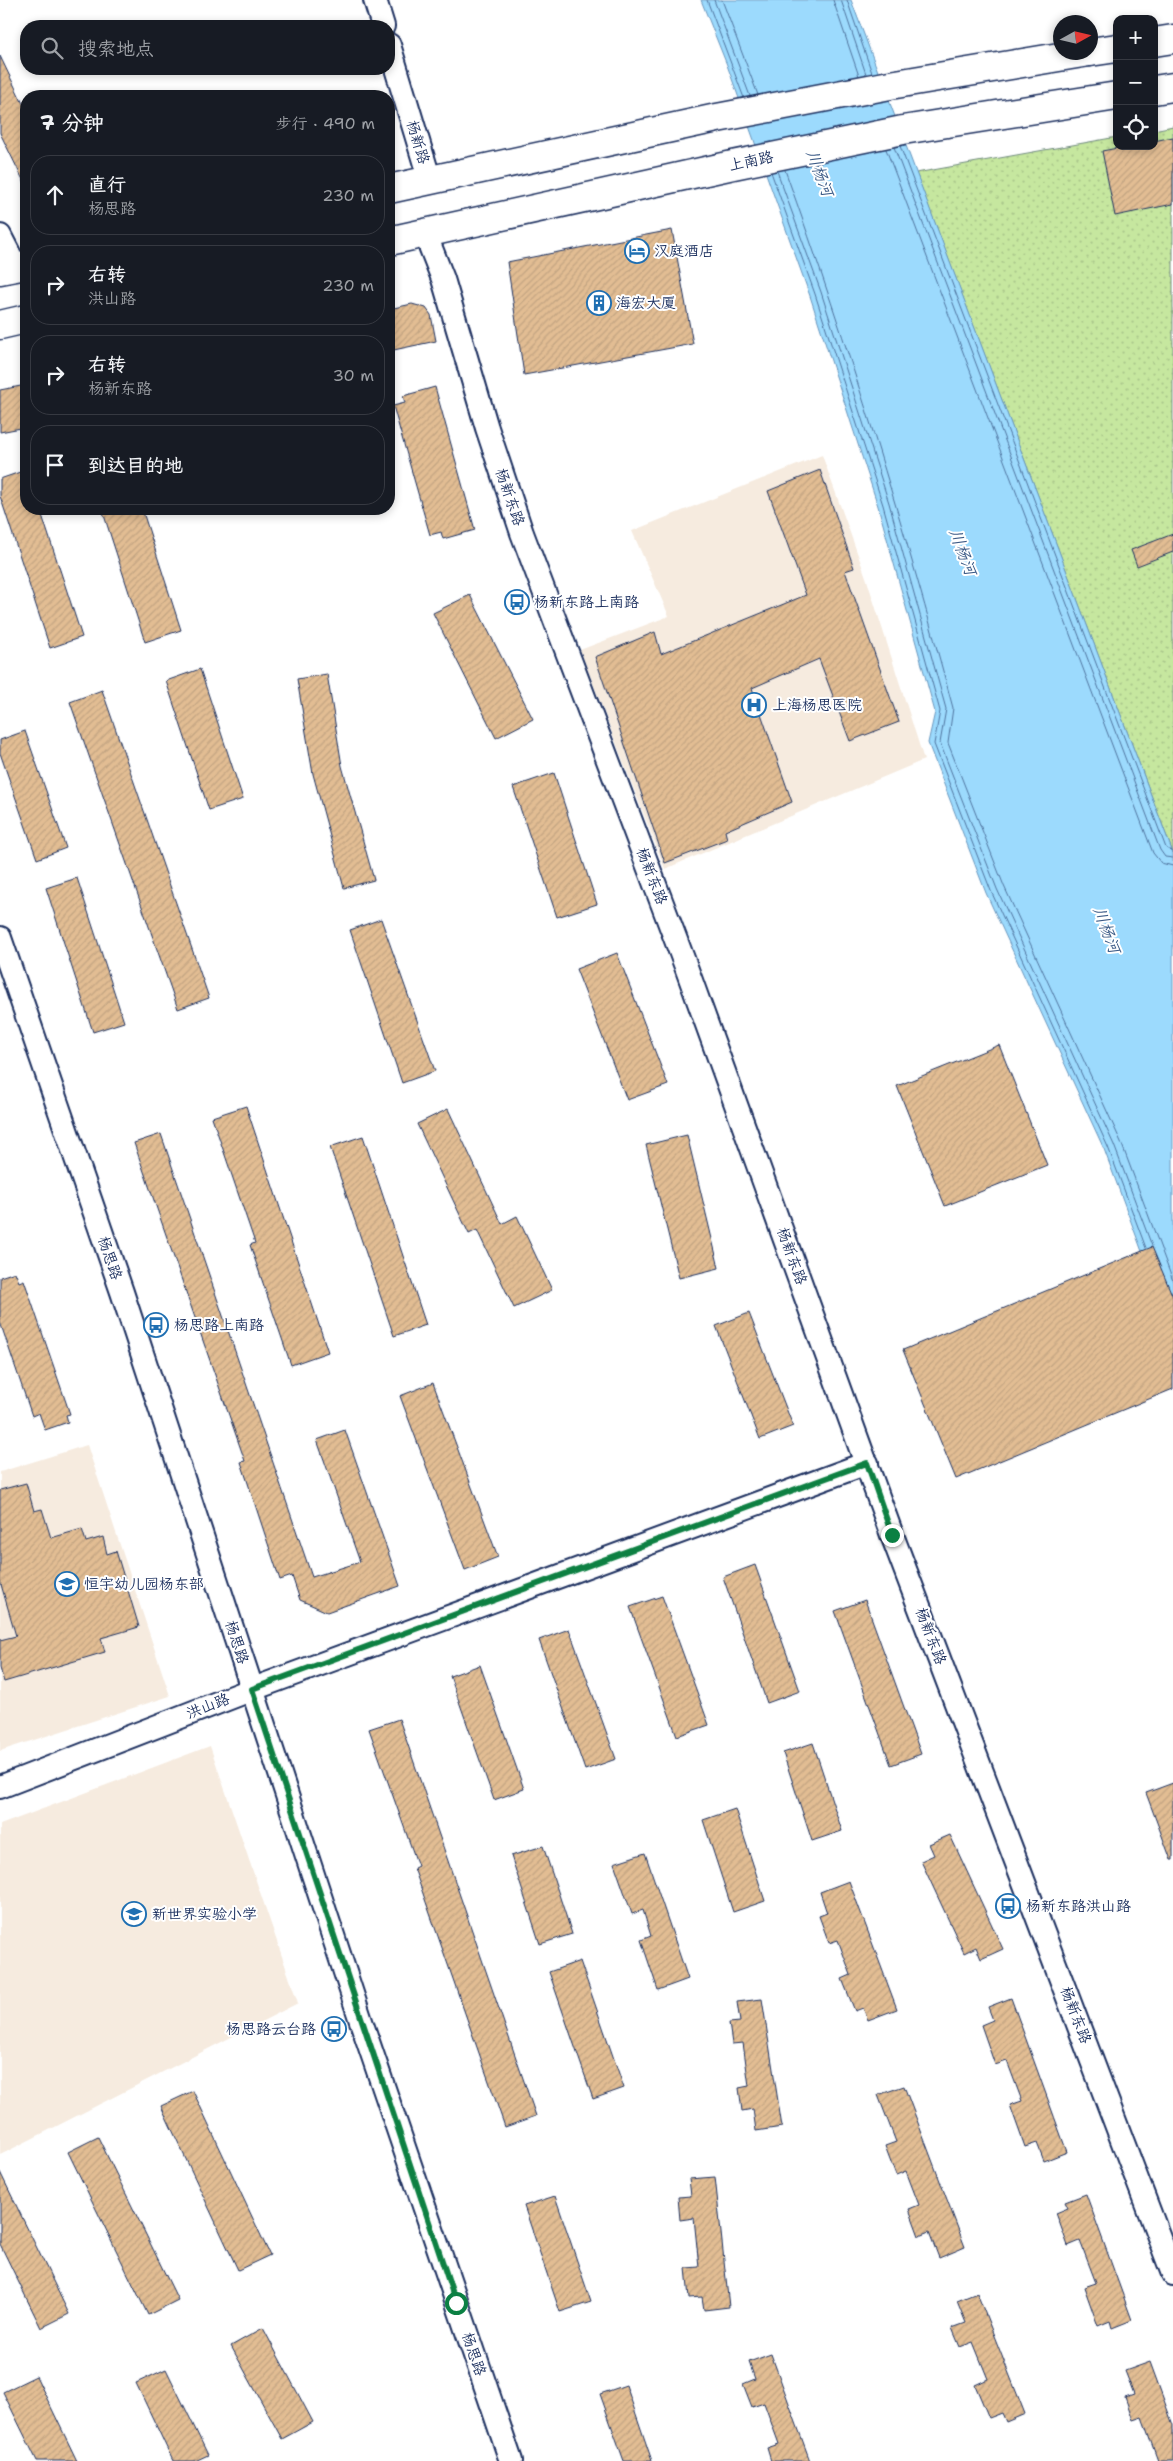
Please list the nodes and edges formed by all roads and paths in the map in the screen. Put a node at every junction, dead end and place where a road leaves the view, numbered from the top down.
1 (375, 0) edge
2 (381, 20) edge
3 (1173, 39) edge
4 (1158, 41) edge
5 (1113, 49) edge
6 (1098, 51) edge
7 (1053, 58) edge
8 (395, 65) edge
9 (1173, 87) edge
10 (1158, 89) edge
11 (1113, 97) edge
12 (430, 181) junction
13 (395, 188) edge
14 (425, 233) junction
15 (0, 236) edge
16 (395, 240) edge
17 (14, 267) edge
18 (20, 320) edge
19 (0, 325) edge
20 (0, 938) edge
21 (867, 1463) junction
22 (252, 1689) junction
23 (0, 1786) edge
24 (1173, 2274) edge
25 (511, 2461) edge

1 - 2 street
3 - 4 main road
5 - 6 main road
7 - 12 main road
8 - 12 street, 杨新路
9 - 10 main road
11 - 14 main road, 上南路
12 - 13 main road
14 - 16 main road, 上南路
14 - 21 street, 杨新东路
15 - 17 street
18 - 19 main road
20 - 22 street, 杨思路
21 - 22 street, 洪山路
21 - 24 street, 杨新东路
22 - 23 street, 洪山路
22 - 25 street, 杨思路

